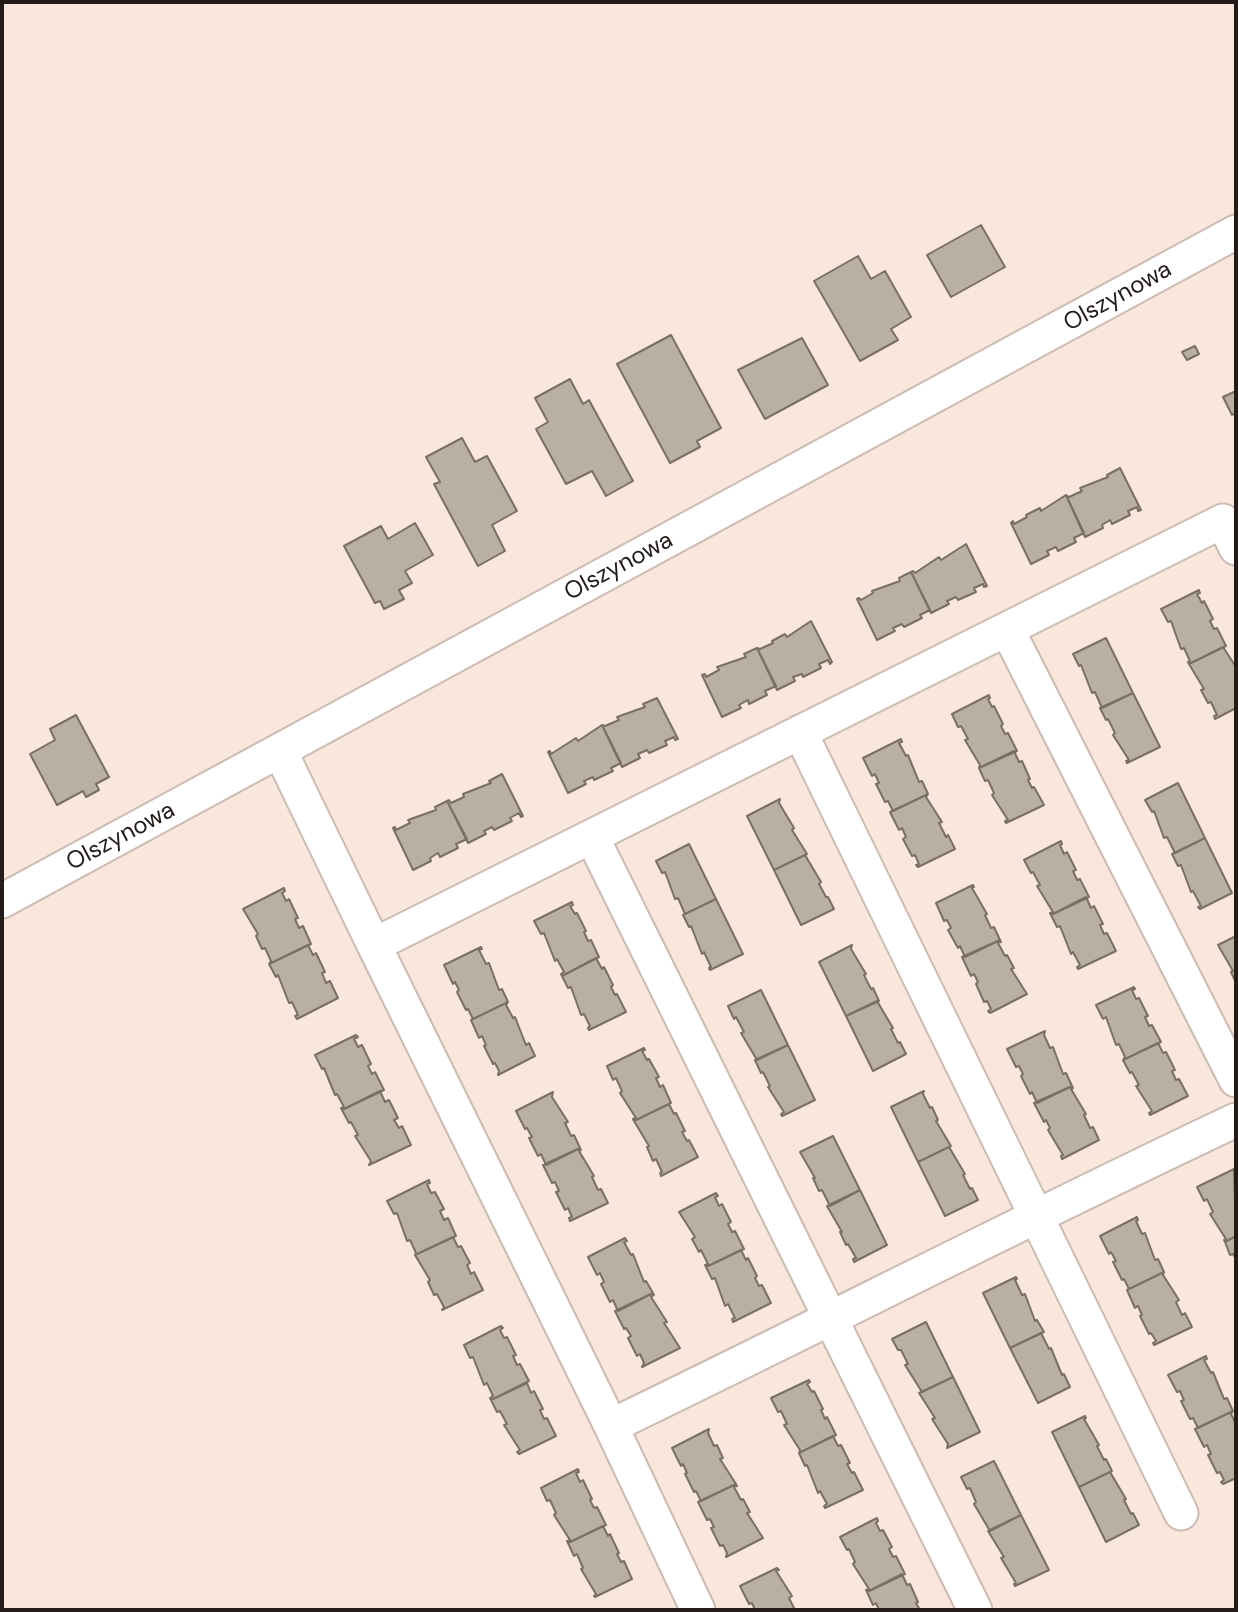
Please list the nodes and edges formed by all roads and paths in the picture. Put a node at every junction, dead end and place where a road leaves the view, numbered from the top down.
1 (1236, 232) edge
2 (1236, 548) edge
3 (1006, 629) junction
4 (800, 732) junction
5 (281, 751) junction
6 (592, 837) junction
7 (2, 901) edge
8 (374, 945) junction
9 (1236, 1080) edge
10 (1236, 1120) edge
11 (1037, 1214) junction
12 (831, 1319) junction
13 (611, 1426) junction
14 (1181, 1513) dead end
15 (698, 1610) edge
16 (975, 1610) edge

1 - 5 street, Olszynowa
2 - 3 street
3 - 4 street
3 - 9 street
4 - 6 street
4 - 11 street
5 - 7 street, Olszynowa
5 - 8 street
6 - 8 street
6 - 12 street
8 - 13 street
10 - 11 street
11 - 12 street
11 - 14 street
12 - 13 street
12 - 16 street
13 - 15 street

